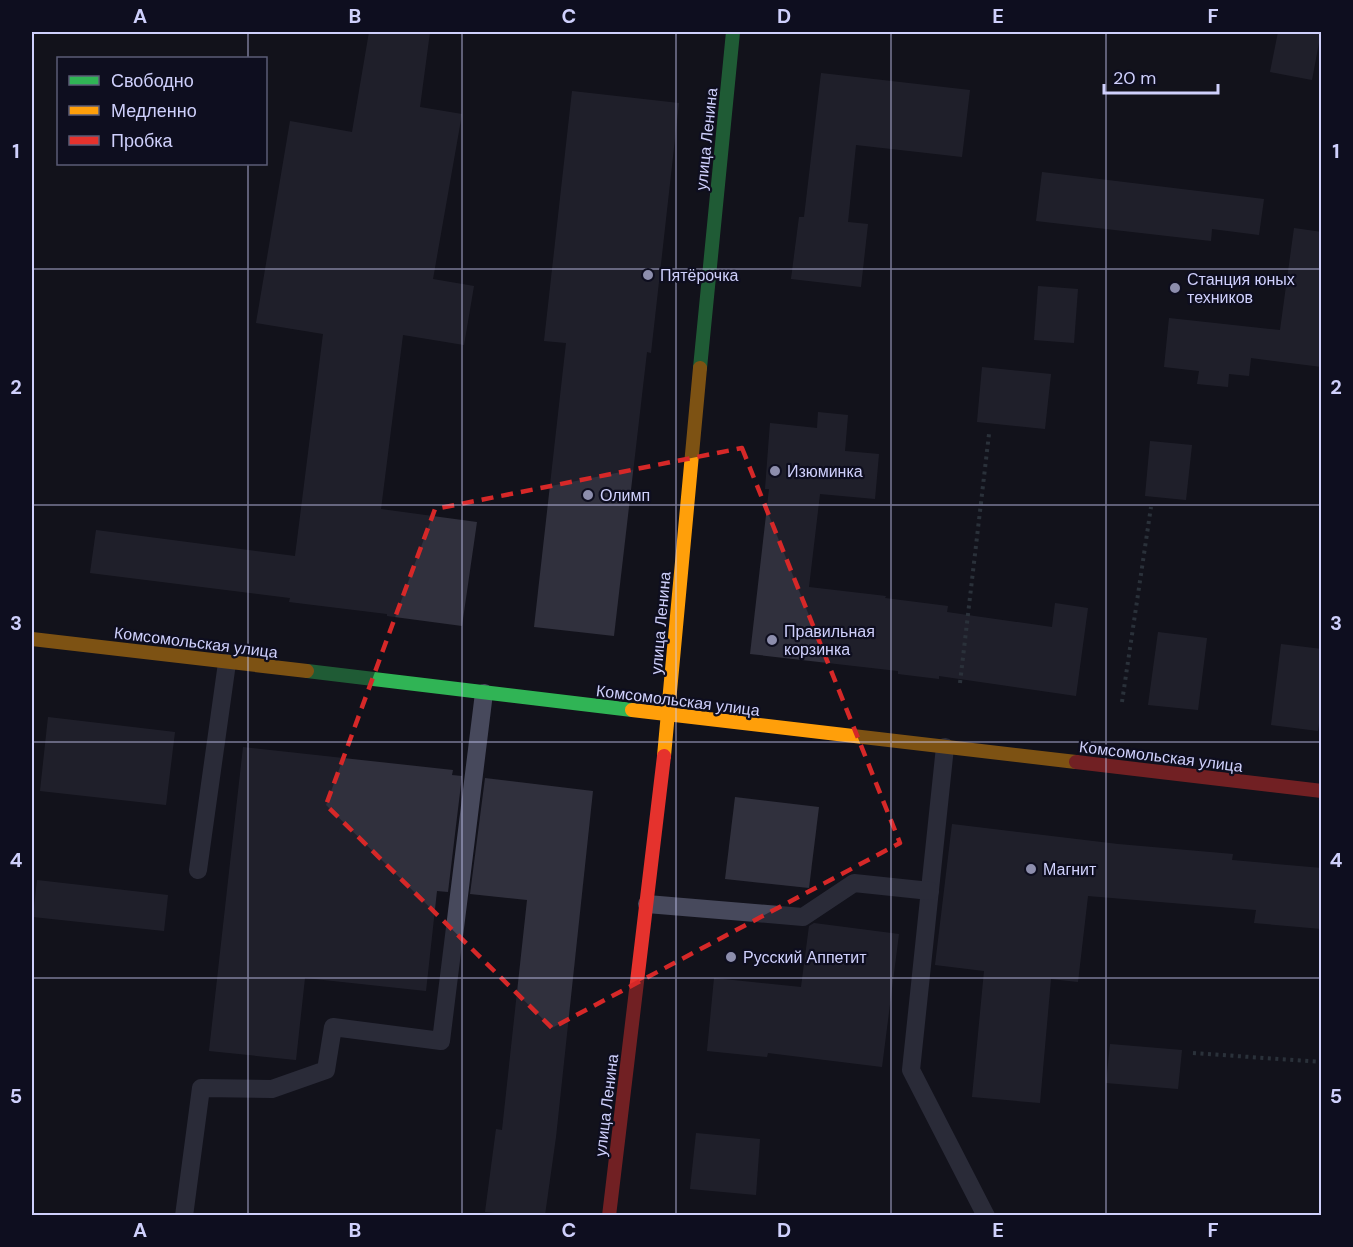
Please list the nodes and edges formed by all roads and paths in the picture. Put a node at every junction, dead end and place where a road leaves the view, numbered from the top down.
1 (733, 32) edge
2 (989, 434) dead end
3 (1151, 507) dead end
4 (32, 639) edge
5 (227, 663) junction
6 (960, 683) dead end
7 (484, 693) junction
8 (1122, 702) dead end
9 (669, 715) junction
10 (945, 747) junction
11 (1322, 792) edge
12 (198, 870) dead end
13 (930, 891) junction
14 (647, 904) junction
15 (1193, 1053) dead end
16 (1322, 1062) edge
17 (184, 1215) edge
18 (609, 1215) edge
19 (986, 1215) edge

1 - 9 street, улица Ленина
2 - 6 path
3 - 8 path
4 - 5 street, Комсомольская улица
5 - 7 street, Комсомольская улица
5 - 12 lane
7 - 9 street, Комсомольская улица
7 - 17 lane
9 - 10 street, Комсомольская улица
9 - 14 street, улица Ленина
10 - 11 street, Комсомольская улица
10 - 13 lane
13 - 14 lane
13 - 19 lane
14 - 18 street, улица Ленина
15 - 16 path

